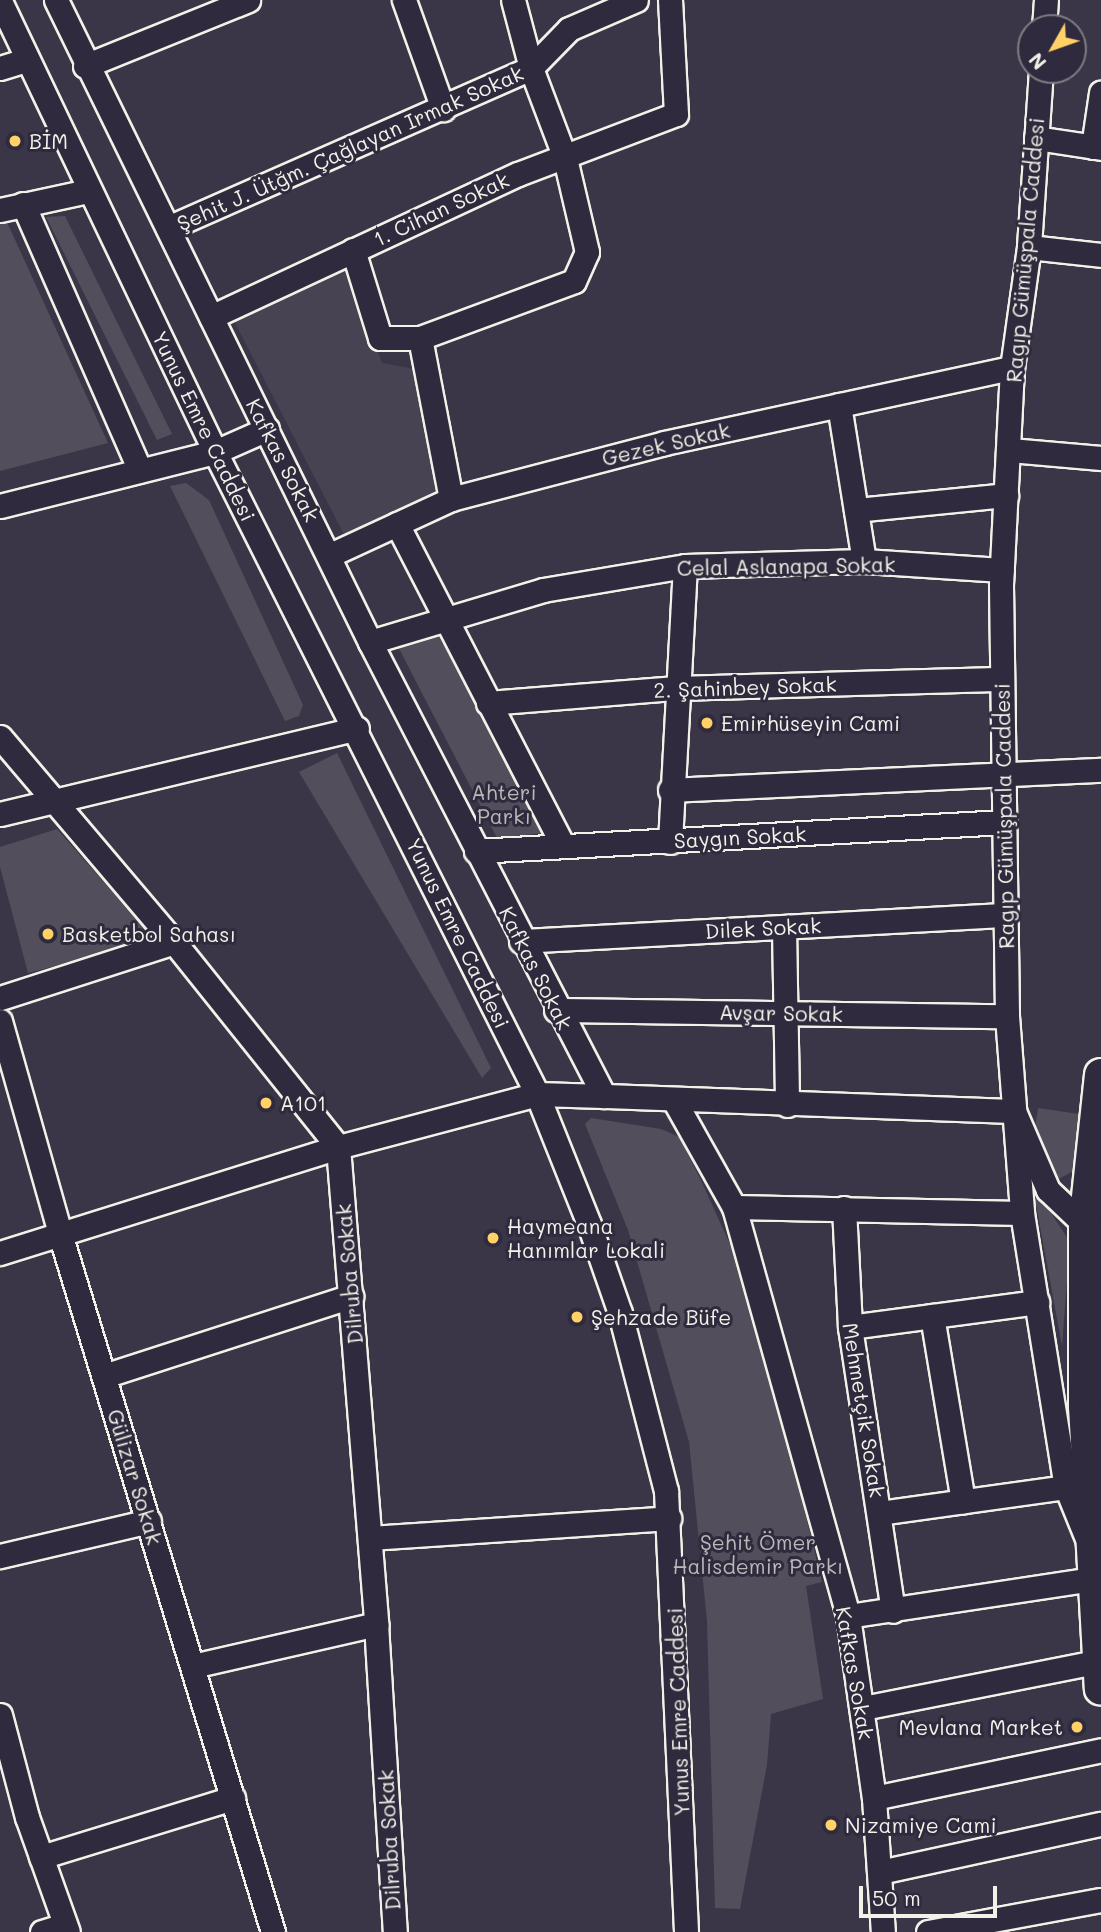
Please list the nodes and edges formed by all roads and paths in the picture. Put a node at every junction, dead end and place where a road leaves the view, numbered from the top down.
1 (56, 0) edge
2 (248, 0) edge
3 (404, 0) edge
4 (513, 0) edge
5 (636, 0) edge
6 (670, 0) edge
7 (0, 1) edge
8 (27, 60) junction
9 (85, 66) junction
10 (0, 68) edge
11 (531, 68) junction
12 (1040, 84) edge
13 (1101, 93) edge
14 (443, 109) junction
15 (1036, 138) junction
16 (1097, 147) edge
17 (565, 158) junction
18 (88, 191) junction
19 (23, 204) junction
20 (0, 210) edge
21 (168, 228) junction
22 (1029, 247) junction
23 (353, 250) junction
24 (1101, 255) edge
25 (211, 317) junction
26 (420, 338) junction
27 (1012, 368) junction
28 (839, 405) junction
29 (267, 429) junction
30 (1010, 450) junction
31 (215, 452) junction
32 (1101, 458) edge
33 (140, 470) junction
34 (1006, 495) junction
35 (451, 499) junction
36 (0, 506) edge
37 (856, 510) junction
38 (397, 524) junction
39 (330, 555) junction
40 (864, 561) junction
41 (685, 566) junction
42 (1002, 570) junction
43 (446, 621) junction
44 (370, 642) junction
45 (1002, 679) junction
46 (676, 688) junction
47 (488, 703) junction
48 (357, 728) junction
49 (0, 737) edge
50 (1101, 770) edge
51 (1006, 774) junction
52 (670, 790) junction
53 (55, 800) junction
54 (0, 814) edge
55 (1004, 822) junction
56 (670, 842) junction
57 (563, 846) junction
58 (476, 851) junction
59 (1005, 915) junction
60 (784, 927) junction
61 (174, 942) junction
62 (521, 942) junction
63 (0, 998) edge
64 (556, 1010) junction
65 (785, 1013) junction
66 (1007, 1016) junction
67 (0, 1021) edge
68 (1101, 1075) edge
69 (537, 1094) junction
70 (604, 1096) junction
71 (675, 1102) junction
72 (787, 1105) junction
73 (1014, 1111) junction
74 (338, 1147) junction
75 (734, 1207) junction
76 (844, 1208) junction
77 (1022, 1213) junction
78 (1085, 1225) junction
79 (61, 1237) junction
80 (0, 1252) edge
81 (351, 1296) junction
82 (1037, 1302) junction
83 (932, 1316) junction
84 (850, 1328) junction
85 (104, 1377) junction
86 (1066, 1487) junction
87 (963, 1501) junction
88 (879, 1513) junction
89 (669, 1518) junction
90 (149, 1521) junction
91 (370, 1538) junction
92 (0, 1556) edge
93 (1094, 1567) junction
94 (893, 1611) junction
95 (848, 1616) junction
96 (376, 1623) junction
97 (193, 1666) junction
98 (1099, 1676) edge
99 (863, 1708) junction
100 (0, 1715) edge
101 (1101, 1751) edge
102 (233, 1798) junction
103 (874, 1798) junction
104 (1101, 1824) edge
105 (41, 1857) junction
106 (880, 1872) junction
107 (1101, 1900) edge
108 (66, 1928) edge
109 (43, 1932) edge
110 (273, 1932) edge
111 (395, 1932) edge
112 (686, 1932) edge
113 (883, 1932) edge
114 (928, 1932) edge

1 - 9 street, Kafkas Sokak
2 - 9 street
3 - 14 street
4 - 11 street
5 - 11 street, Şehit J. Ütğm. Çağlayan Irmak Sokak
6 - 17 street, 1. Cihan Sokak
7 - 8 street, Yunus Emre Caddesi
8 - 10 street
8 - 18 street, Yunus Emre Caddesi
9 - 21 street, Kafkas Sokak
11 - 14 street, Şehit J. Ütğm. Çağlayan Irmak Sokak
11 - 17 street
12 - 15 street, Ragıp Gümüşpala Caddesi
13 - 16 street
14 - 21 street, Şehit J. Ütğm. Çağlayan Irmak Sokak
15 - 16 street
15 - 22 street, Ragıp Gümüşpala Caddesi
17 - 23 street, 1. Cihan Sokak
17 - 26 street
18 - 19 street
18 - 31 street, Yunus Emre Caddesi
19 - 20 street
19 - 33 street
21 - 25 street, Kafkas Sokak
22 - 24 street
22 - 27 street, Ragıp Gümüşpala Caddesi
23 - 25 street, 1. Cihan Sokak
23 - 26 street
25 - 29 street, Kafkas Sokak
26 - 35 street
27 - 28 street, Gezek Sokak
27 - 30 street, Ragıp Gümüşpala Caddesi
28 - 35 street, Gezek Sokak
28 - 37 street
29 - 31 street
29 - 39 street, Kafkas Sokak
30 - 32 street
30 - 34 street, Ragıp Gümüşpala Caddesi
31 - 33 street
31 - 48 street, Yunus Emre Caddesi
33 - 36 street
34 - 37 street
34 - 42 street, Ragıp Gümüşpala Caddesi
35 - 38 street, Gezek Sokak
37 - 40 street
38 - 39 street, Gezek Sokak
38 - 43 street
39 - 44 street, Kafkas Sokak
40 - 41 street, Celal Aslanapa Sokak
40 - 42 street, Celal Aslanapa Sokak
41 - 43 street, Celal Aslanapa Sokak
41 - 46 street
42 - 45 street, Ragıp Gümüşpala Caddesi
43 - 44 street, Celal Aslanapa Sokak
43 - 47 street
44 - 58 street, Kafkas Sokak
45 - 46 street, 2. Şahinbey Sokak
45 - 51 street, Ragıp Gümüşpala Caddesi
46 - 47 street, 2. Şahinbey Sokak
46 - 52 street
47 - 57 street
48 - 53 street
48 - 69 street, Yunus Emre Caddesi
49 - 53 street
50 - 51 street
51 - 52 street
51 - 55 street, Ragıp Gümüşpala Caddesi
52 - 56 street
53 - 54 street
53 - 61 street
55 - 56 street, Saygın Sokak
55 - 59 street, Ragıp Gümüşpala Caddesi
56 - 57 street, Saygın Sokak
57 - 58 street, Saygın Sokak
58 - 62 street, Kafkas Sokak
59 - 60 street, Dilek Sokak
59 - 66 street, Ragıp Gümüşpala Caddesi
60 - 62 street, Dilek Sokak
60 - 65 street
61 - 63 street
61 - 74 street
62 - 64 street, Kafkas Sokak
64 - 65 street, Avşar Sokak
64 - 70 street, Kafkas Sokak
65 - 66 street, Avşar Sokak
65 - 72 street
66 - 73 street, Ragıp Gümüşpala Caddesi
67 - 79 street, Gülizar Sokak
68 - 78 main road
69 - 70 street
69 - 74 street
69 - 89 street, Yunus Emre Caddesi
70 - 71 street
71 - 72 street
71 - 75 street, Kafkas Sokak
72 - 73 street
73 - 77 street, Ragıp Gümüşpala Caddesi
73 - 78 street
74 - 79 street
74 - 81 street, Dilruba Sokak
75 - 76 street
75 - 95 street, Kafkas Sokak
76 - 77 street
76 - 84 street, Mehmetçik Sokak
77 - 82 street, Ragıp Gümüşpala Caddesi
78 - 93 main road
79 - 80 street
79 - 85 street, Gülizar Sokak
81 - 85 street
81 - 91 street, Dilruba Sokak
82 - 83 street
82 - 86 street, Ragıp Gümüşpala Caddesi
83 - 84 street
83 - 87 street
84 - 88 street, Mehmetçik Sokak
85 - 90 street, Gülizar Sokak
86 - 87 street
86 - 93 street, Ragıp Gümüşpala Caddesi
87 - 88 street
88 - 94 street, Mehmetçik Sokak
89 - 91 street
89 - 112 street, Yunus Emre Caddesi
90 - 92 street
90 - 97 street, Gülizar Sokak
91 - 96 street, Dilruba Sokak
93 - 94 street
93 - 98 main road
94 - 95 street
95 - 99 street, Kafkas Sokak
96 - 97 street
96 - 111 street, Dilruba Sokak
97 - 102 street, Gülizar Sokak
98 - 99 street
99 - 103 street, Kafkas Sokak
100 - 105 street
101 - 103 street
102 - 105 street
102 - 110 street, Gülizar Sokak
103 - 106 street, Kafkas Sokak
104 - 106 street
105 - 108 street
106 - 113 street, Kafkas Sokak
107 - 114 street
108 - 109 street

